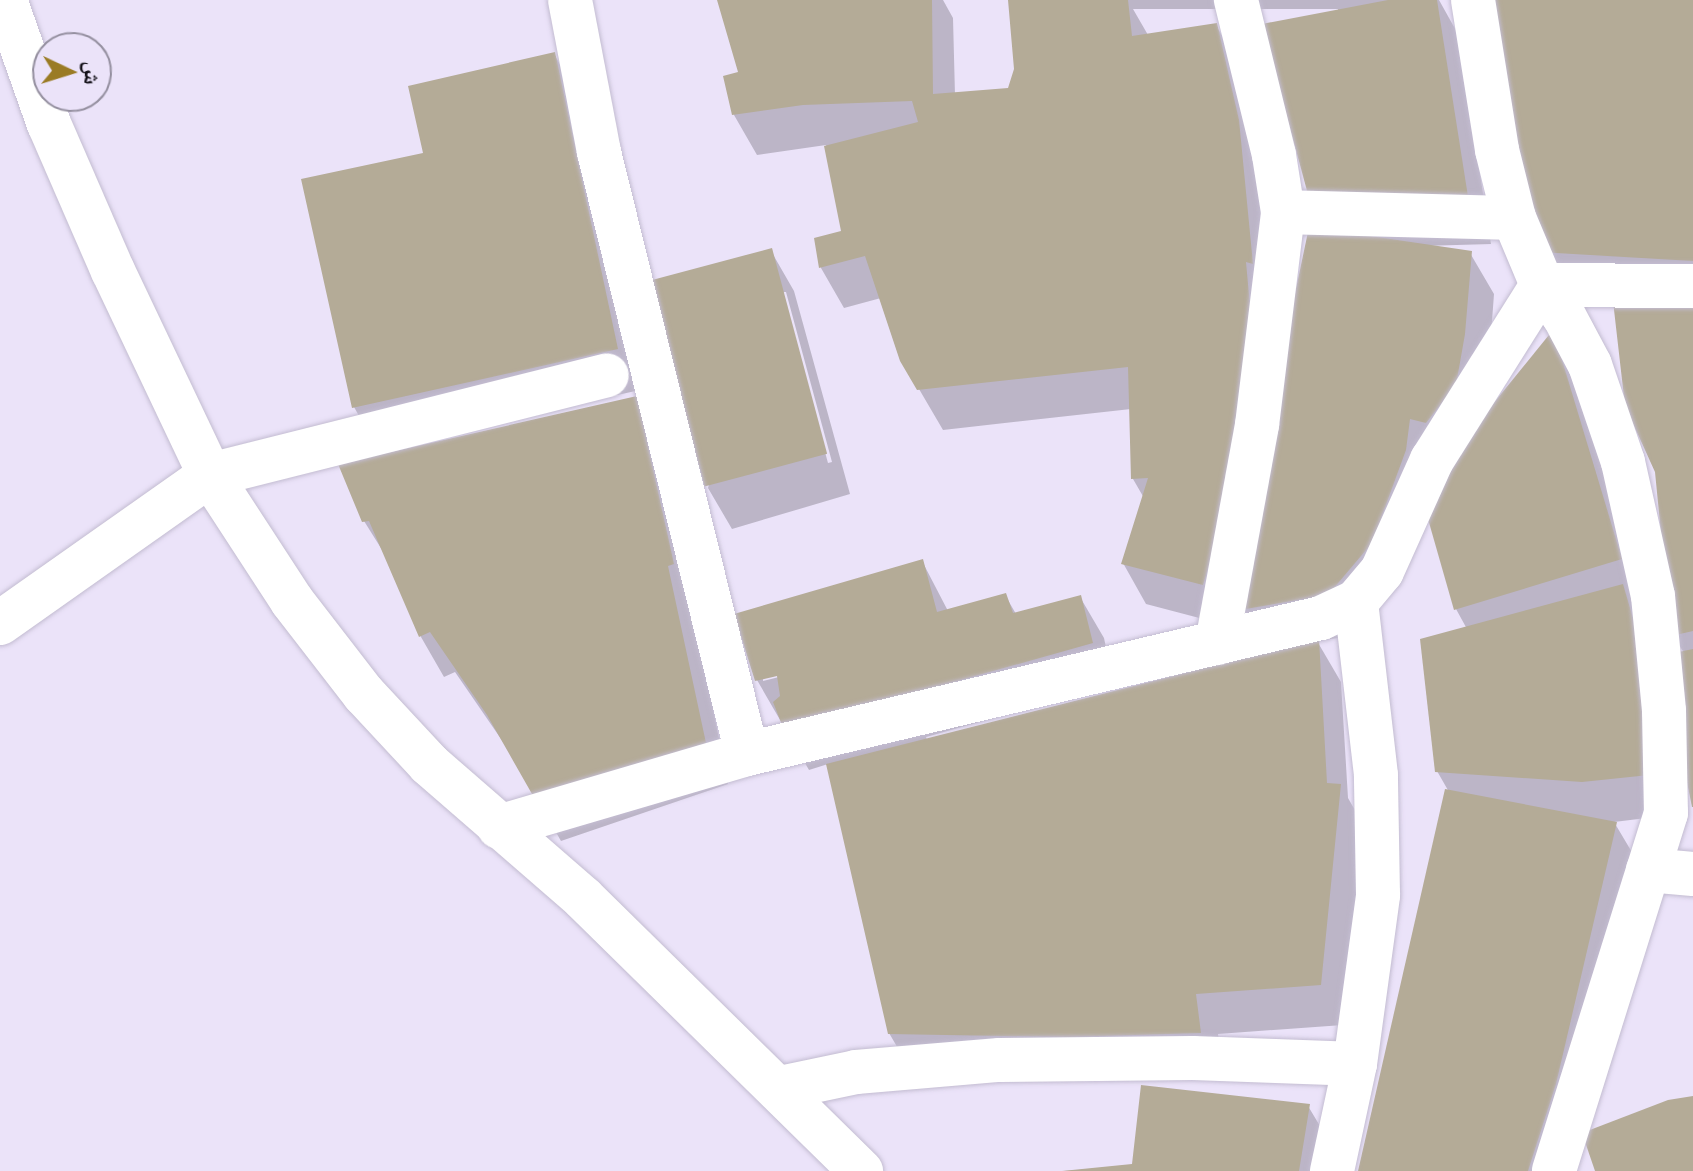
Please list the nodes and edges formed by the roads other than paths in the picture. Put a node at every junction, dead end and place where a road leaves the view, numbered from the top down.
1 (5, 0) edge
2 (570, 0) edge
3 (1236, 0) edge
4 (1473, 0) edge
5 (13, 65) edge
6 (1283, 212) junction
7 (1514, 218) junction
8 (1542, 285) junction
9 (1693, 286) edge
10 (607, 375) dead end
11 (210, 475) junction
12 (1356, 602) junction
13 (0, 623) edge
14 (1217, 643) junction
15 (747, 754) junction
16 (499, 827) junction
17 (1679, 881) edge
18 (1355, 1064) junction
19 (780, 1088) junction
20 (861, 1171) edge
21 (1332, 1171) edge
22 (1554, 1171) edge

1 - 5 street
2 - 15 street
3 - 6 street
4 - 7 street
5 - 11 street
6 - 7 street
6 - 14 street
7 - 8 street
8 - 9 street
8 - 12 street
8 - 17 street
10 - 11 street
11 - 13 street
11 - 16 street
12 - 14 street
12 - 18 street
14 - 15 street
15 - 16 street
16 - 19 street
17 - 22 street
18 - 19 street
18 - 21 street
19 - 20 street

